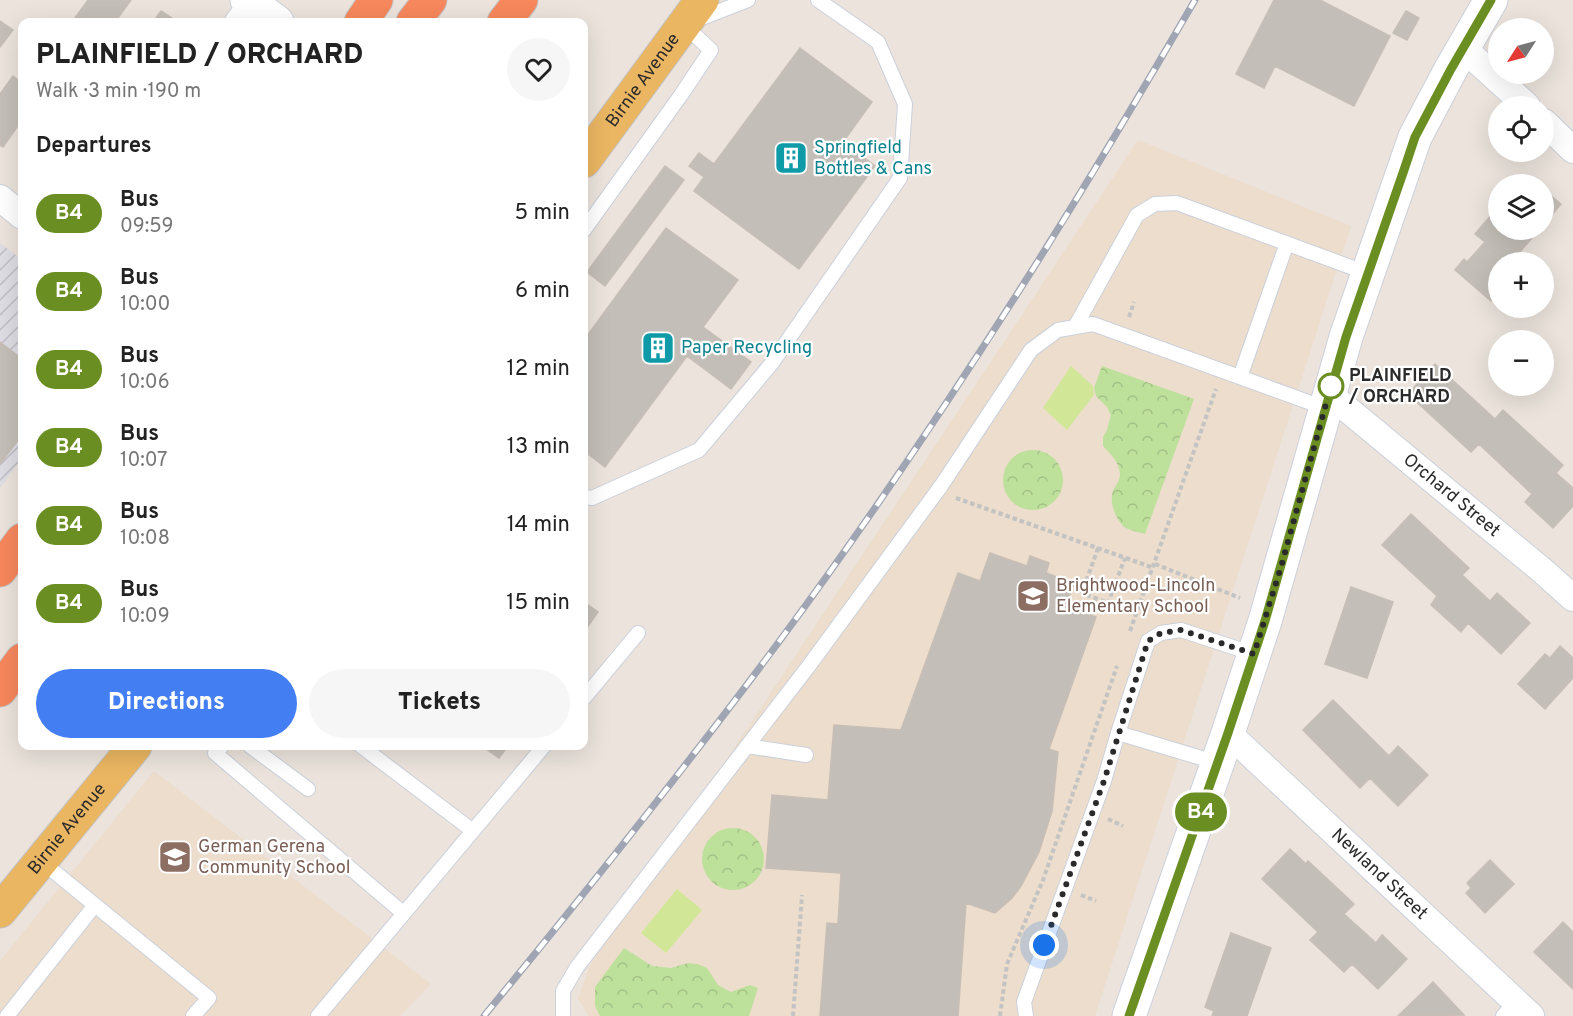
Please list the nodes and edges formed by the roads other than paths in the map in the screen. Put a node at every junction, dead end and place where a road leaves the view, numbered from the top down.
1 (376, 0) edge
2 (430, 0) edge
3 (521, 0) edge
4 (748, 0) edge
5 (818, 0) edge
6 (1491, 0) edge
7 (693, 13) edge
8 (364, 18) edge
9 (416, 18) edge
10 (507, 18) edge
11 (1463, 48) junction
12 (1516, 96) edge
13 (1554, 132) edge
14 (1573, 150) edge
15 (588, 155) edge
16 (0, 198) edge
17 (18, 213) edge
18 (588, 224) edge
19 (1287, 243) junction
20 (1367, 273) junction
21 (1075, 327) junction
22 (1240, 377) junction
23 (1327, 401) junction
24 (588, 498) edge
25 (18, 545) edge
26 (0, 570) edge
27 (1573, 598) edge
28 (638, 633) dead end
29 (1254, 654) junction
30 (18, 665) edge
31 (0, 690) edge
32 (588, 693) edge
33 (1118, 733) junction
34 (1228, 733) junction
35 (747, 747) junction
36 (132, 750) edge
37 (218, 750) edge
38 (255, 750) edge
39 (366, 750) edge
40 (541, 750) edge
41 (807, 755) dead end
42 (1218, 763) junction
43 (308, 789) dead end
44 (472, 831) junction
45 (41, 861) junction
46 (95, 905) junction
47 (0, 911) edge
48 (404, 913) junction
49 (1517, 1011) edge
50 (7, 1016) edge
51 (193, 1016) edge
52 (318, 1016) edge
53 (563, 1016) edge
54 (1026, 1016) edge
55 (1130, 1016) edge

1 - 8 highway
2 - 9 highway
3 - 10 highway
4 - 7 lane
5 - 24 lane
6 - 11 street
7 - 15 main road, Birnie Avenue
7 - 18 lane
11 - 12 street
11 - 20 street
13 - 14 street
16 - 17 street
19 - 20 lane
19 - 21 lane
19 - 22 lane
20 - 23 street
21 - 22 lane
21 - 35 lane
22 - 23 lane
23 - 27 street, Orchard Street
23 - 29 street
25 - 26 highway
28 - 32 lane
29 - 33 lane
29 - 34 street
30 - 31 highway
33 - 42 lane
33 - 54 lane
34 - 42 street
34 - 49 street, Newland Street
35 - 41 lane
35 - 53 lane
36 - 45 main road, Birnie Avenue
37 - 48 lane
38 - 43 lane
39 - 44 lane
40 - 44 lane
42 - 55 street
44 - 48 lane
45 - 46 lane
45 - 47 main road, Birnie Avenue
46 - 50 lane
46 - 51 lane
48 - 52 lane

